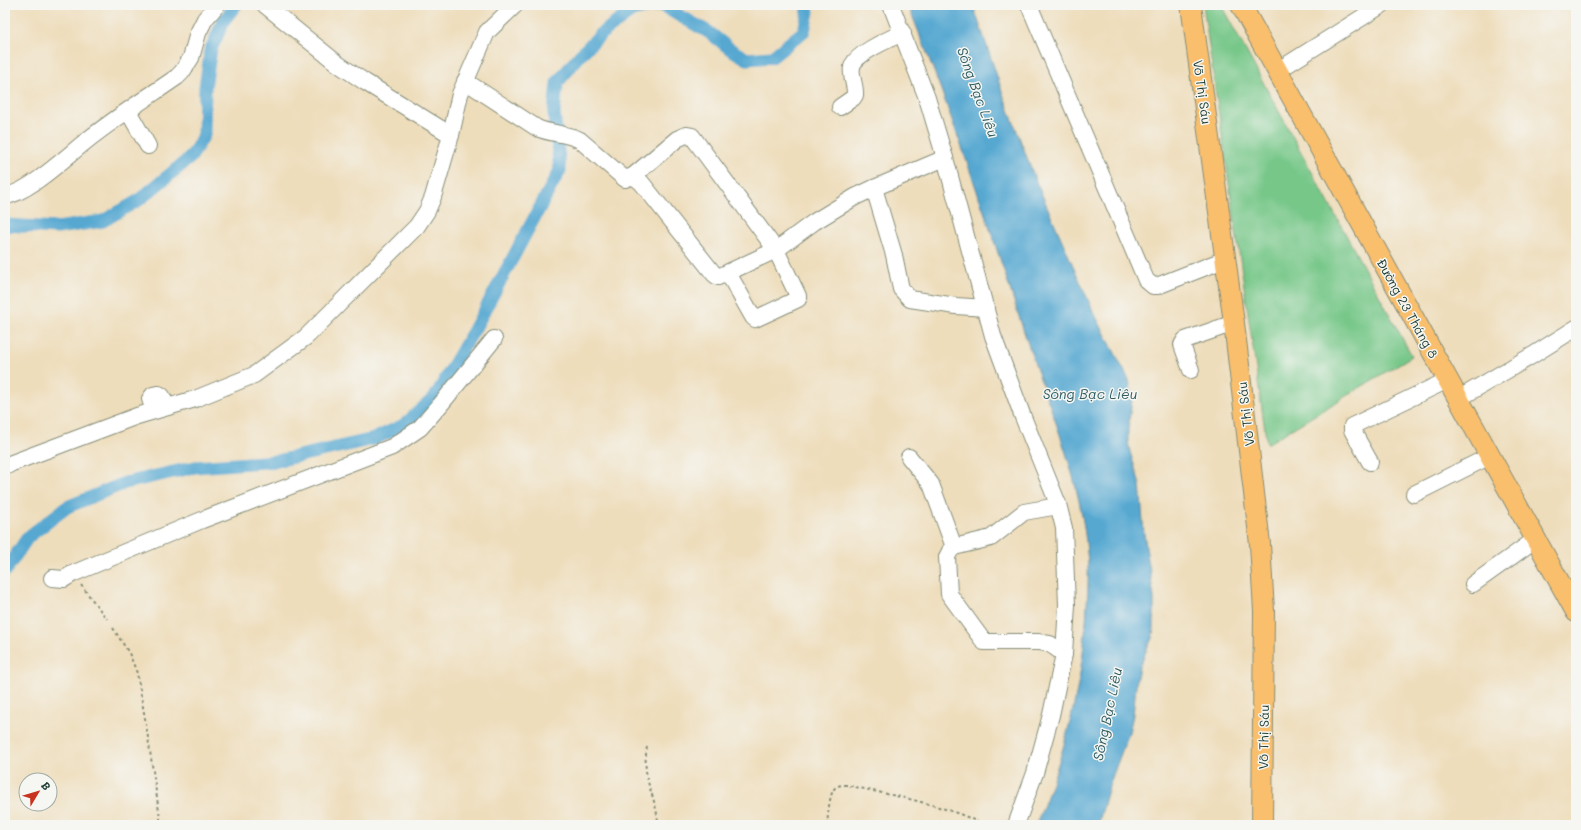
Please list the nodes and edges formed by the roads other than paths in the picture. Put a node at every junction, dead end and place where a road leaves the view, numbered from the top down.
1 (217, 5) edge
2 (265, 5) edge
3 (515, 5) edge
4 (891, 5) edge
5 (1029, 5) edge
6 (1192, 5) edge
7 (1241, 5) edge
8 (1382, 5) edge
9 (903, 33) junction
10 (1277, 71) junction
11 (466, 81) junction
12 (840, 108) dead end
13 (128, 111) junction
14 (452, 135) junction
15 (148, 146) dead end
16 (945, 158) junction
17 (633, 176) junction
18 (874, 188) junction
19 (5, 196) edge
20 (776, 250) junction
21 (1226, 259) junction
22 (728, 273) junction
23 (986, 308) junction
24 (1234, 322) junction
25 (1576, 328) edge
26 (494, 339) dead end
27 (1191, 370) dead end
28 (1448, 380) junction
29 (1458, 399) junction
30 (1490, 456) junction
31 (909, 457) dead end
32 (1370, 462) dead end
33 (5, 467) edge
34 (1414, 494) dead end
35 (1058, 506) junction
36 (1536, 539) junction
37 (954, 547) junction
38 (52, 578) dead end
39 (1474, 584) dead end
40 (1576, 612) edge
41 (1064, 654) junction
42 (1016, 825) edge
43 (1262, 825) edge

1 - 13 street
2 - 14 street
3 - 11 street
4 - 9 street
5 - 21 street
6 - 21 main road, Võ Thị Sáu
7 - 10 main road, Đường 23 Tháng 8
8 - 10 street
9 - 12 street
9 - 16 street
10 - 28 main road, Đường 23 Tháng 8
11 - 14 street
11 - 17 street
13 - 15 street
13 - 19 street
14 - 33 street
16 - 18 street
16 - 23 street
17 - 20 street
17 - 22 street
18 - 20 street
18 - 23 street
20 - 22 street
20 - 22 street
21 - 24 main road, Võ Thị Sáu
23 - 35 street
24 - 27 street
24 - 43 main road, Võ Thị Sáu
25 - 29 street
26 - 38 street
28 - 29 main road, Đường 23 Tháng 8
28 - 32 street
29 - 30 main road, Đường 23 Tháng 8
30 - 34 street
30 - 36 main road, Đường 23 Tháng 8
31 - 37 street
35 - 37 street
35 - 41 street
36 - 39 street
36 - 40 main road, Đường 23 Tháng 8
37 - 41 street
41 - 42 street

